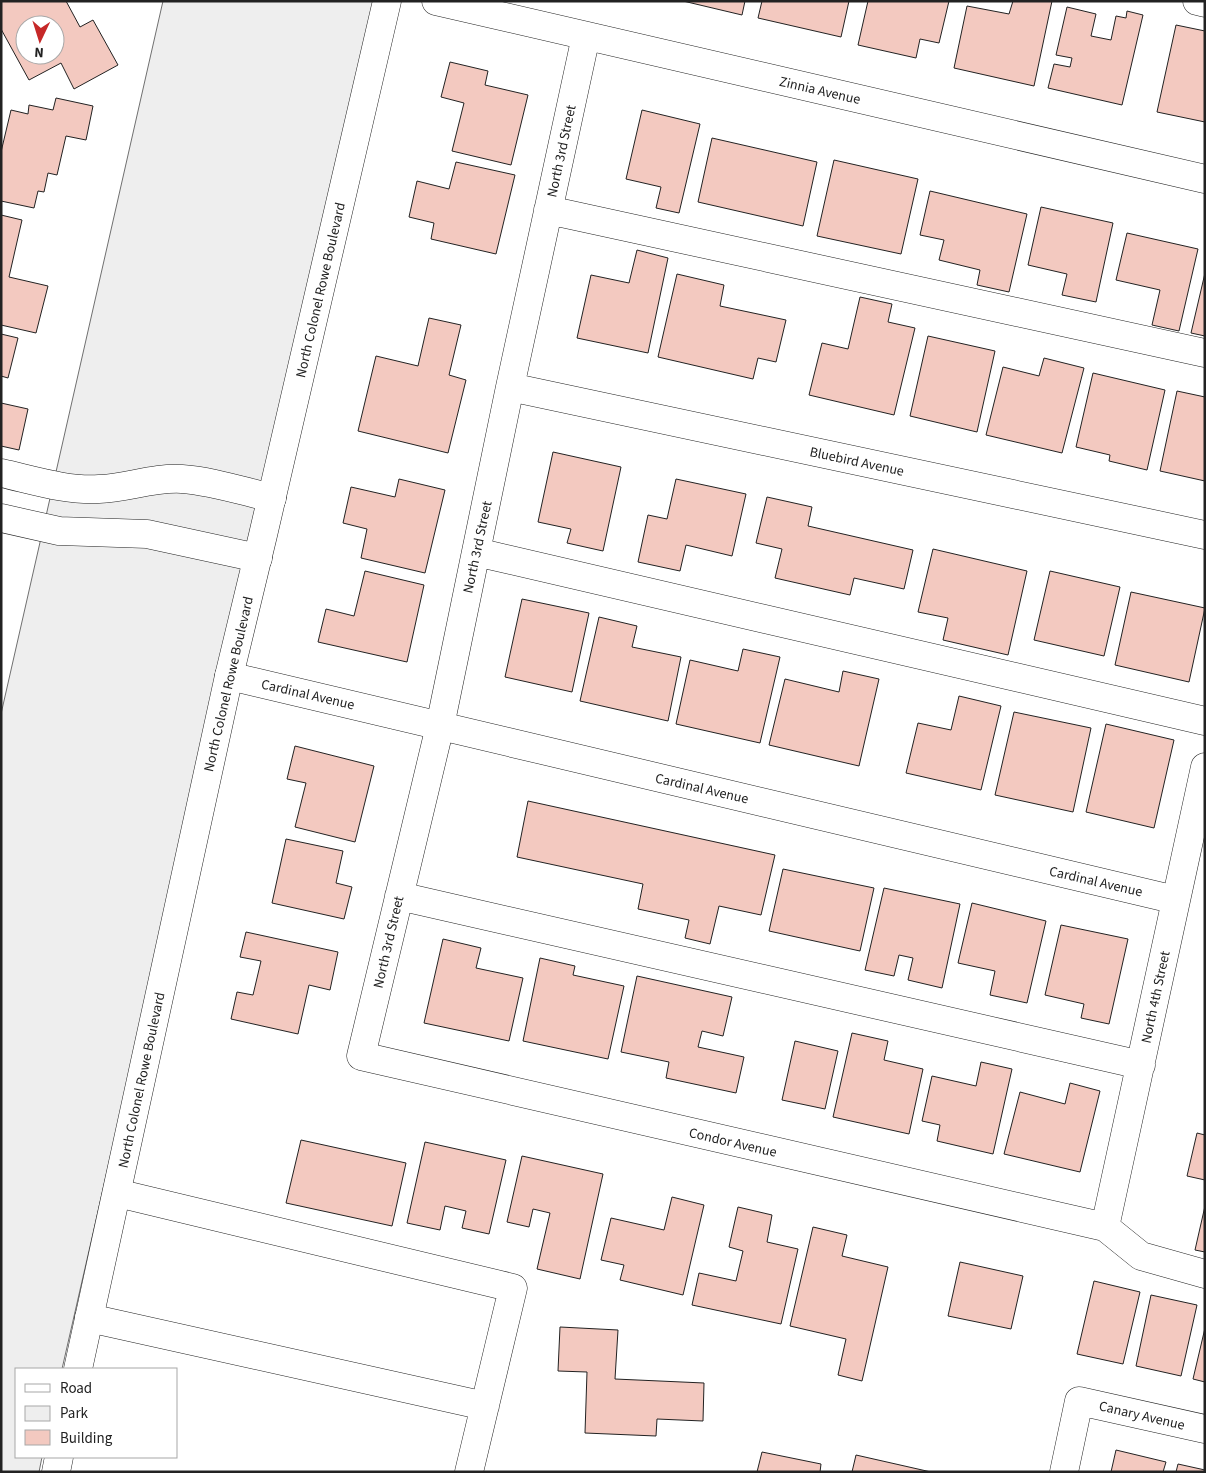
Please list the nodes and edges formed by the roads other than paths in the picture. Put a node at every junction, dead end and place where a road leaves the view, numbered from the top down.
1 (387, 1) edge
2 (436, 1) edge
3 (1197, 1) edge
4 (1205, 3) edge
5 (586, 36) junction
6 (1205, 179) edge
7 (548, 210) junction
8 (1205, 354) edge
9 (510, 388) junction
10 (1, 473) edge
11 (82, 489) junction
12 (272, 498) junction
13 (1, 518) edge
14 (78, 532) junction
15 (1205, 535) edge
16 (476, 552) junction
17 (258, 558) junction
18 (229, 676) junction
19 (1205, 721) edge
20 (440, 726) junction
21 (1205, 767) edge
22 (399, 896) junction
23 (1176, 900) junction
24 (361, 1056) joint
25 (1141, 1065) junction
26 (116, 1193) junction
27 (1106, 1227) junction
28 (1205, 1274) edge
29 (89, 1318) junction
30 (78, 1368) edge
31 (485, 1406) junction
32 (1205, 1429) edge
33 (59, 1458) edge
34 (56, 1472) edge
35 (469, 1472) edge
36 (1064, 1472) edge

1 - 12 street, North Colonel Rowe Boulevard
2 - 5 street, Zinnia Avenue
3 - 4 street
5 - 6 street, Zinnia Avenue
5 - 7 street, North 3rd Street
7 - 8 street
7 - 9 street, North 3rd Street
9 - 15 street, Bluebird Avenue
9 - 16 street, North 3rd Street
10 - 11 street
11 - 12 street
11 - 14 street
12 - 17 street, North Colonel Rowe Boulevard
13 - 14 street
14 - 17 street
16 - 19 street
16 - 20 street, North 3rd Street
17 - 18 street, North Colonel Rowe Boulevard
18 - 20 street, Cardinal Avenue
18 - 26 street, North Colonel Rowe Boulevard
20 - 22 street, North 3rd Street
20 - 23 street, Cardinal Avenue
21 - 23 street, North 4th Street
22 - 24 street, North 3rd Street
22 - 25 street
23 - 25 street, North 4th Street
24 - 27 street, Condor Avenue
25 - 27 street, North 4th Street
26 - 29 street, North Colonel Rowe Boulevard
26 - 31 street
27 - 28 street
29 - 30 street, North Colonel Rowe Boulevard
29 - 31 street
31 - 35 street
32 - 36 street, Canary Avenue
33 - 34 street

